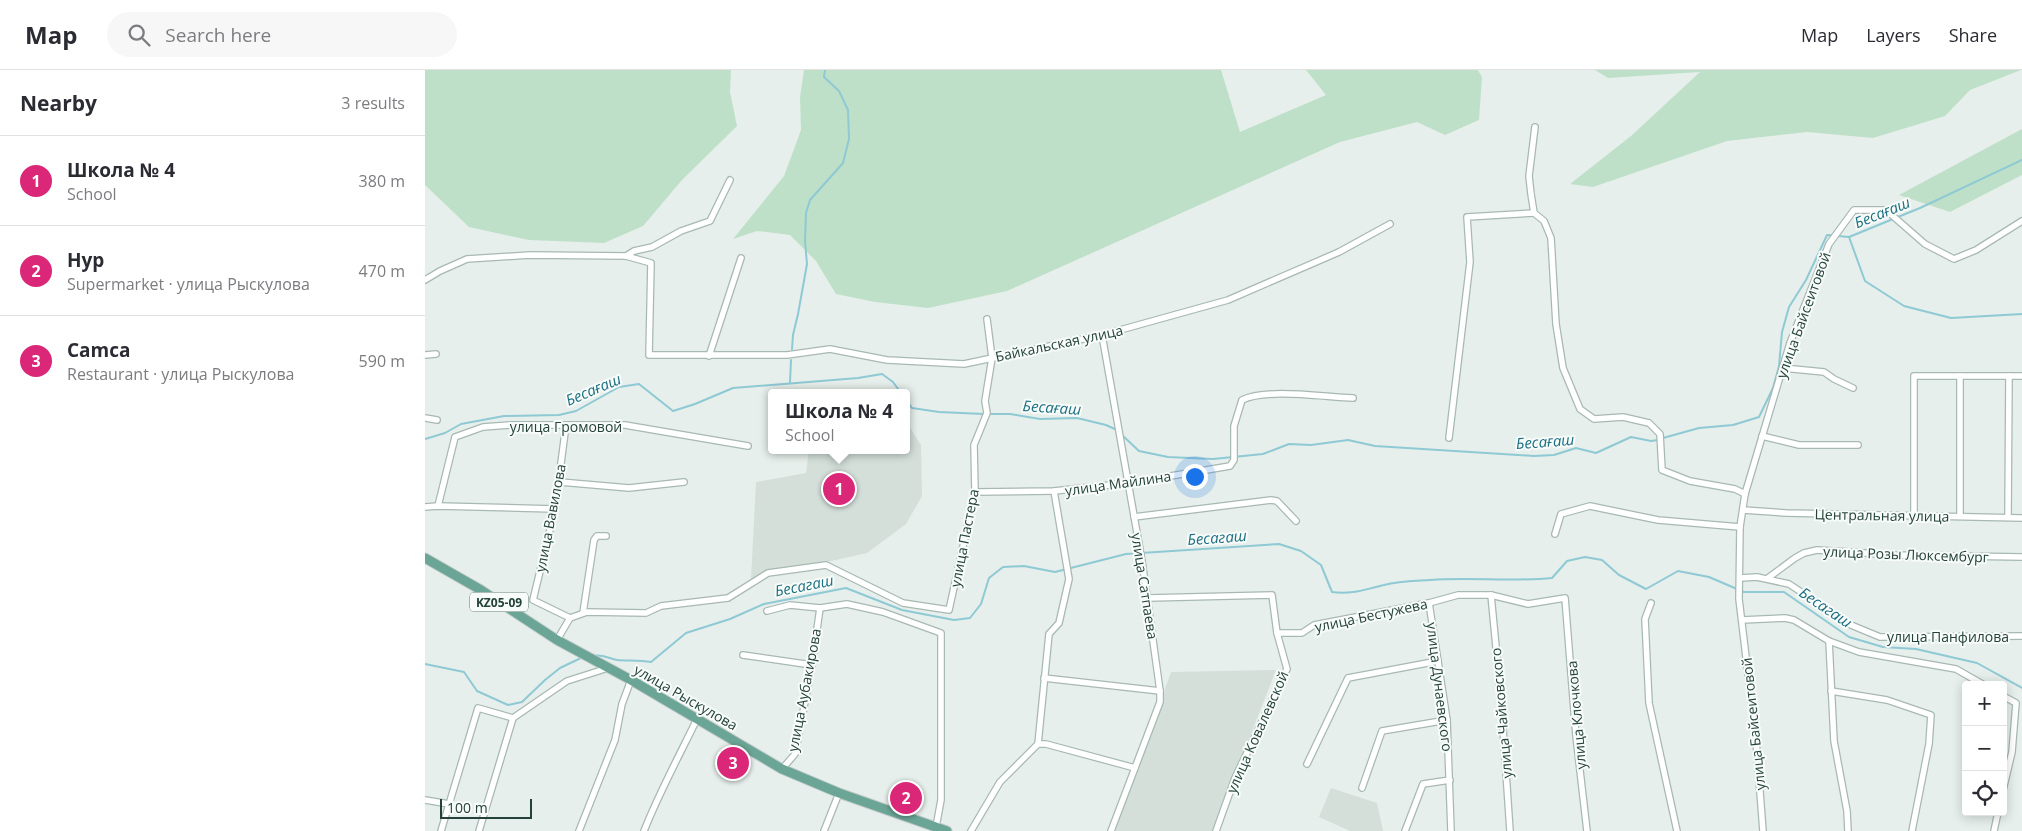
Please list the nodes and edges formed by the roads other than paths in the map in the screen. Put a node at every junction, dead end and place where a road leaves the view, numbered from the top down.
1 (1535, 127) dead end
2 (731, 180) dead end
3 (1535, 213) junction
4 (2022, 221) edge
5 (1390, 224) dead end
6 (626, 256) junction
7 (741, 258) dead end
8 (425, 280) edge
9 (987, 319) dead end
10 (1102, 336) junction
11 (436, 354) dead end
12 (425, 355) edge
13 (709, 356) junction
14 (992, 358) junction
15 (1783, 368) junction
16 (1960, 376) junction
17 (2009, 376) junction
18 (2022, 376) edge
19 (1853, 388) dead end
20 (1353, 398) dead end
21 (425, 418) edge
22 (437, 420) dead end
23 (566, 425) junction
24 (1762, 436) junction
25 (1449, 438) dead end
26 (1858, 445) dead end
27 (748, 446) dead end
28 (559, 482) junction
29 (684, 482) dead end
30 (1129, 484) junction
31 (1054, 491) junction
32 (975, 492) junction
33 (1745, 494) junction
34 (438, 506) junction
35 (425, 507) edge
36 (555, 509) junction
37 (1743, 510) junction
38 (1913, 515) junction
39 (1960, 516) junction
40 (1134, 517) junction
41 (2008, 517) junction
42 (2022, 518) edge
43 (1296, 521) dead end
44 (1740, 527) junction
45 (1555, 534) dead end
46 (606, 536) dead end
47 (2022, 557) edge
48 (425, 558) edge
49 (1768, 578) junction
50 (1739, 581) junction
51 (1491, 595) junction
52 (1148, 598) junction
53 (1565, 598) joint
54 (1429, 603) junction
55 (1651, 603) dead end
56 (820, 608) junction
57 (767, 611) dead end
58 (583, 613) junction
59 (569, 618) junction
60 (1742, 620) junction
61 (1277, 633) junction
62 (2022, 636) edge
63 (557, 640) junction
64 (1829, 641) junction
65 (743, 655) dead end
66 (1438, 661) junction
67 (811, 665) junction
68 (608, 668) junction
69 (1044, 678) junction
70 (631, 680) junction
71 (1977, 681) edge
72 (1160, 691) junction
73 (1831, 692) junction
74 (2007, 698) edge
75 (513, 718) junction
76 (697, 719) junction
77 (1447, 720) junction
78 (1037, 744) junction
79 (1307, 764) dead end
80 (1135, 768) junction
81 (782, 769) junction
82 (2007, 773) edge
83 (1450, 780) junction
84 (1362, 788) dead end
85 (839, 793) junction
86 (425, 800) edge
87 (449, 804) junction
88 (1997, 816) edge
89 (936, 827) junction
90 (441, 831) edge
91 (479, 831) edge
92 (579, 831) edge
93 (644, 831) edge
94 (825, 831) edge
95 (947, 831) edge
96 (971, 831) edge
97 (1111, 831) edge
98 (1216, 831) edge
99 (1405, 831) edge
100 (1451, 831) edge
101 (1510, 831) edge
102 (1587, 831) edge
103 (1677, 831) edge
104 (1763, 831) edge
105 (1848, 831) edge
106 (1912, 831) edge
107 (1994, 831) edge

1 - 3 street
2 - 6 street
3 - 25 street
3 - 33 street
4 - 15 street, улица Байсеитовой
5 - 10 street, Байкальская улица
6 - 8 street
6 - 13 street, Байкальская улица
7 - 13 street
9 - 14 street, улица Пастера
10 - 14 street, Байкальская улица
10 - 30 street, улица Сатпаева
11 - 12 street
13 - 14 street, Байкальская улица
14 - 32 street, улица Пастера
15 - 19 street
15 - 24 street, улица Байсеитовой
16 - 17 street
16 - 38 street
16 - 39 street
17 - 18 street
17 - 41 street
20 - 30 street, улица Майлина
21 - 22 street
23 - 27 street, улица Громовой
23 - 28 street, улица Вавилова
23 - 34 street, улица Громовой
24 - 26 street
24 - 33 street, улица Байсеитовой
28 - 29 street
28 - 36 street, улица Вавилова
30 - 31 street, улица Майлина
30 - 40 street, улица Сатпаева
31 - 32 street, улица Майлина
31 - 69 street
32 - 58 street, улица Пастера
33 - 37 street, улица Байсеитовой
34 - 35 street
34 - 36 street
36 - 59 street, улица Вавилова
37 - 38 street, Центральная улица
37 - 44 street, улица Байсеитовой
38 - 39 street, Центральная улица
39 - 41 street, Центральная улица
40 - 43 street
40 - 52 street, улица Сатпаева
41 - 42 street, Центральная улица
44 - 45 street
44 - 50 street, улица Байсеитовой
46 - 58 street
47 - 49 street, улица Розы Люксембург
48 - 63 main road, улица Рыскулова / KZ05-09
49 - 50 street, улица Панфилова
49 - 62 street, улица Панфилова
50 - 60 street, улица Байсеитовой
51 - 53 street, улица Бестужева
51 - 54 street, улица Бестужева
51 - 101 street, улица Чайковского
52 - 61 street
52 - 72 street, улица Сатпаева
53 - 102 street, улица Клочкова
54 - 61 street, улица Бестужева
54 - 66 street, улица Дунаевского
55 - 103 street
56 - 57 street
56 - 67 street, улица Аубакирова
56 - 89 street
58 - 59 street
59 - 63 street
60 - 64 street
60 - 104 street, улица Байсеитовой
61 - 98 street, улица Ковалевской
63 - 68 main road, улица Рыскулова / KZ05-09
64 - 71 street
64 - 73 street
65 - 67 street
66 - 77 street, улица Дунаевского
66 - 79 street
67 - 81 street, улица Аубакирова
68 - 70 main road, улица Рыскулова / KZ05-09
68 - 75 street
69 - 72 street
69 - 78 street
70 - 76 main road, улица Рыскулова / KZ05-09
70 - 92 street
72 - 80 street, улица Сатпаева
73 - 105 street
73 - 106 street
74 - 82 street
75 - 87 street
75 - 91 street
76 - 81 main road, улица Рыскулова / KZ05-09
76 - 93 street
77 - 83 street, улица Дунаевского
77 - 84 street
78 - 80 street
78 - 96 street
80 - 97 street, улица Сатпаева
81 - 85 main road, улица Рыскулова / KZ05-09
83 - 99 street
83 - 100 street, улица Дунаевского
85 - 89 main road, улица Рыскулова / KZ05-09
85 - 94 street
86 - 87 street
87 - 90 street
88 - 107 street
89 - 95 main road, улица Рыскулова / KZ05-09

